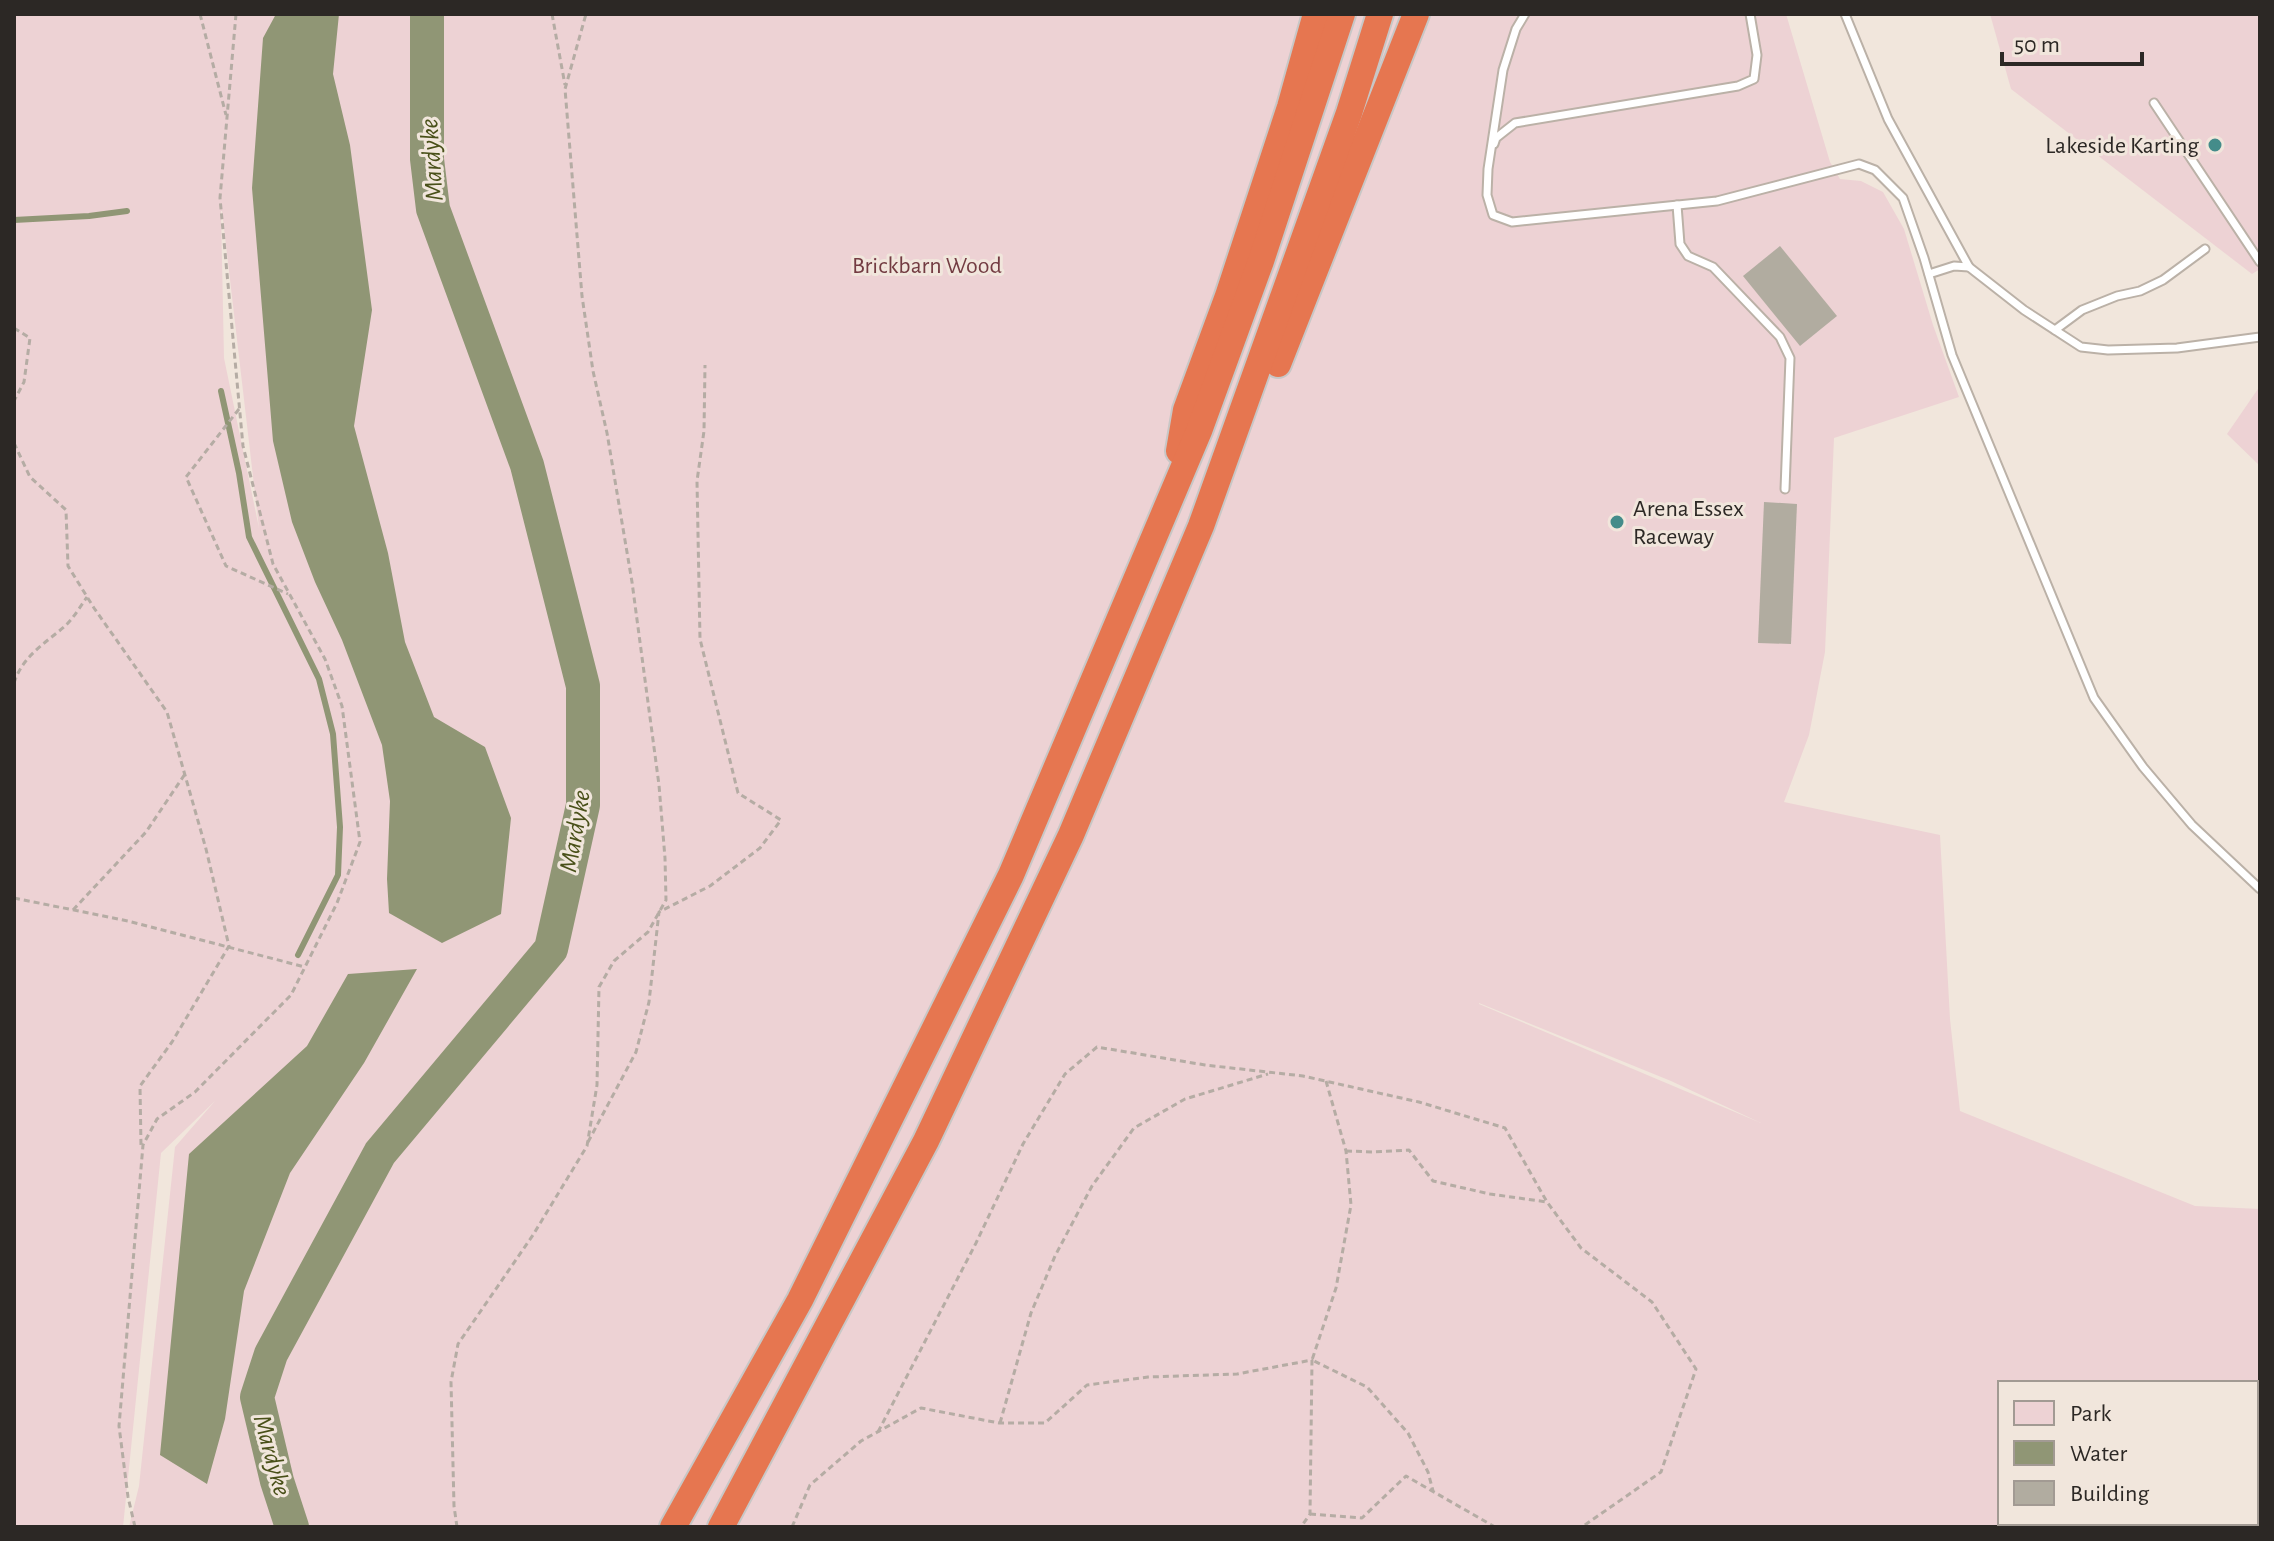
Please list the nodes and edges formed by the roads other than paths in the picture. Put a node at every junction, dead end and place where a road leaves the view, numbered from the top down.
1 (1316, 14) edge
2 (1342, 14) edge
3 (1380, 14) edge
4 (1416, 14) edge
5 (1525, 14) edge
6 (1750, 14) edge
7 (1845, 14) edge
8 (2154, 103) dead end
9 (1488, 169) junction
10 (1677, 205) junction
11 (2205, 249) dead end
12 (2260, 262) edge
13 (1969, 267) junction
14 (1929, 274) junction
15 (2055, 330) junction
16 (2260, 337) edge
17 (1785, 489) dead end
18 (1172, 494) junction
19 (1201, 526) junction
20 (2260, 889) edge
21 (673, 1527) edge
22 (721, 1527) edge

1 - 18 highway
2 - 18 highway
3 - 19 highway
4 - 19 highway
5 - 9 lane
6 - 9 lane
7 - 13 lane
8 - 12 lane
9 - 10 lane
10 - 14 lane
10 - 17 lane
11 - 15 lane
13 - 14 lane
13 - 15 lane
14 - 20 lane
15 - 16 lane
18 - 21 highway
19 - 22 highway

